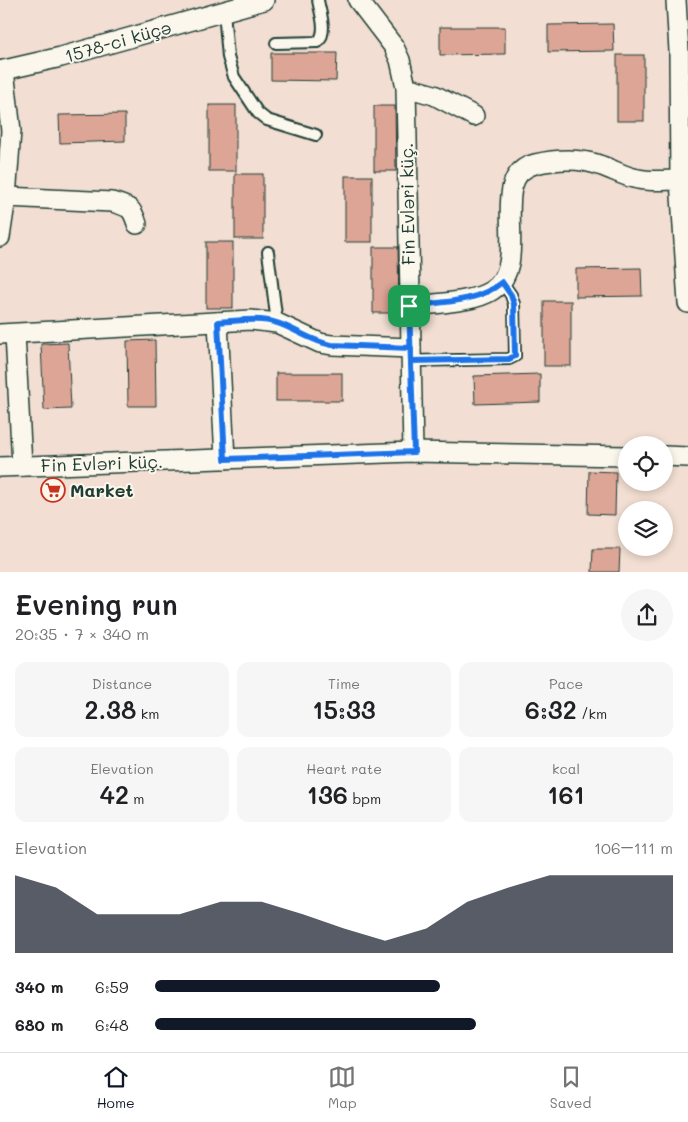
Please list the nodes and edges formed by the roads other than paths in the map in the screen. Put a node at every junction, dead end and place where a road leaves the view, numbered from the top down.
1 (264, 0) edge
2 (318, 0) edge
3 (358, 0) edge
4 (676, 0) edge
5 (224, 11) junction
6 (276, 43) dead end
7 (684, 51) edge
8 (2, 70) edge
9 (406, 88) junction
10 (474, 116) dead end
11 (316, 135) dead end
12 (680, 180) junction
13 (6, 197) junction
14 (137, 224) dead end
15 (0, 236) edge
16 (268, 252) dead end
17 (502, 282) junction
18 (688, 303) edge
19 (409, 306) junction
20 (218, 322) junction
21 (277, 323) junction
22 (8, 334) edge
23 (411, 354) junction
24 (414, 452) junction
25 (618, 456) edge
26 (673, 456) edge
27 (688, 457) edge
28 (225, 459) junction
29 (22, 466) junction
30 (0, 467) edge

1 - 5 street, 1578-ci küçə
2 - 6 lane
3 - 9 street, Fin Evləri küç.
4 - 7 street
5 - 8 street, 1578-ci küçə
5 - 11 lane
7 - 12 street
8 - 13 street
9 - 10 street
9 - 19 street, Fin Evləri küç.
12 - 17 street
12 - 18 street
13 - 14 street
13 - 15 street
16 - 21 lane
17 - 19 street
17 - 23 lane
19 - 23 street, Fin Evləri küç.
20 - 21 street
20 - 22 street
20 - 28 street
21 - 23 street
22 - 29 street
23 - 24 street, Fin Evləri küç.
24 - 25 street, Fin Evləri küç.
24 - 28 street, Fin Evləri küç.
26 - 27 street
28 - 29 street, Fin Evləri küç.
29 - 30 street, Fin Evləri küç.

